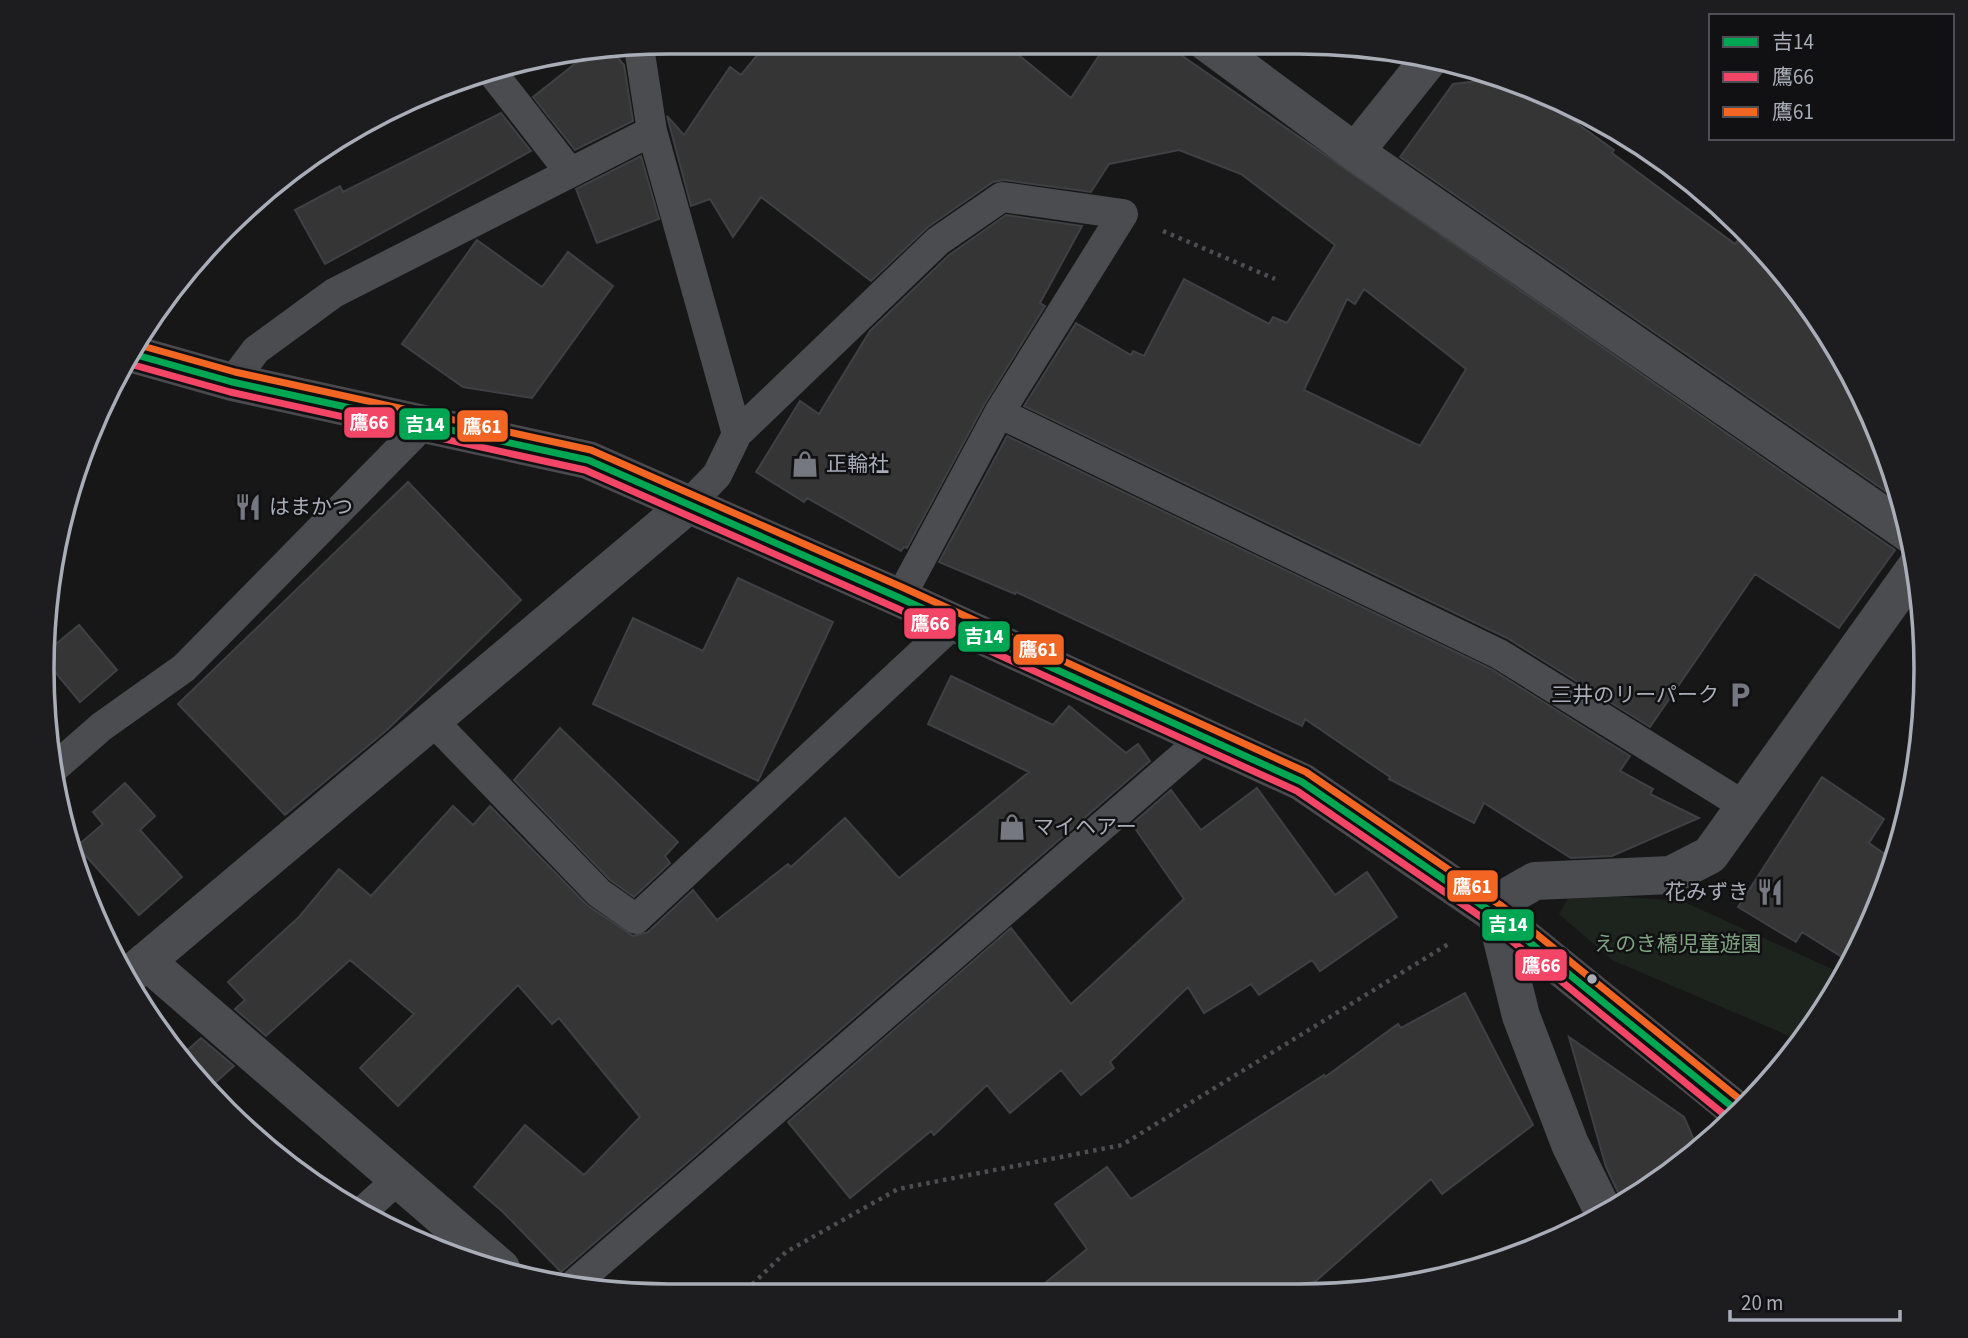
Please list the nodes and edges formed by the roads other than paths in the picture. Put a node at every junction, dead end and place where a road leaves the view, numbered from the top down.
1 (1222, 54) edge
2 (640, 55) edge
3 (1423, 67) edge
4 (497, 79) edge
5 (652, 131) junction
6 (1355, 152) junction
7 (569, 172) junction
8 (141, 356) edge
9 (232, 382) junction
10 (999, 413) junction
11 (422, 426) junction
12 (737, 434) junction
13 (689, 504) junction
14 (1896, 525) edge
15 (1907, 580) edge
16 (900, 598) junction
17 (954, 623) junction
18 (432, 720) junction
19 (1205, 737) junction
20 (62, 761) edge
21 (1746, 807) junction
22 (1496, 915) junction
23 (135, 970) edge
24 (1731, 1106) edge
25 (397, 1180) junction
26 (1600, 1204) edge
27 (370, 1205) edge
28 (487, 1256) edge
29 (582, 1277) edge

1 - 6 street
2 - 5 lane
3 - 6 street
4 - 7 lane
5 - 7 lane
5 - 12 lane
6 - 14 street
7 - 9 lane
8 - 9 main road
9 - 11 main road
10 - 12 lane
10 - 16 lane
10 - 21 lane
11 - 13 main road
11 - 20 lane
12 - 13 lane
13 - 16 main road
13 - 18 street
15 - 21 street
16 - 17 main road
17 - 18 lane
17 - 19 main road
18 - 23 street
19 - 22 main road
19 - 29 lane
21 - 22 street
22 - 24 main road
22 - 26 street
23 - 25 street
25 - 27 lane
25 - 28 street

